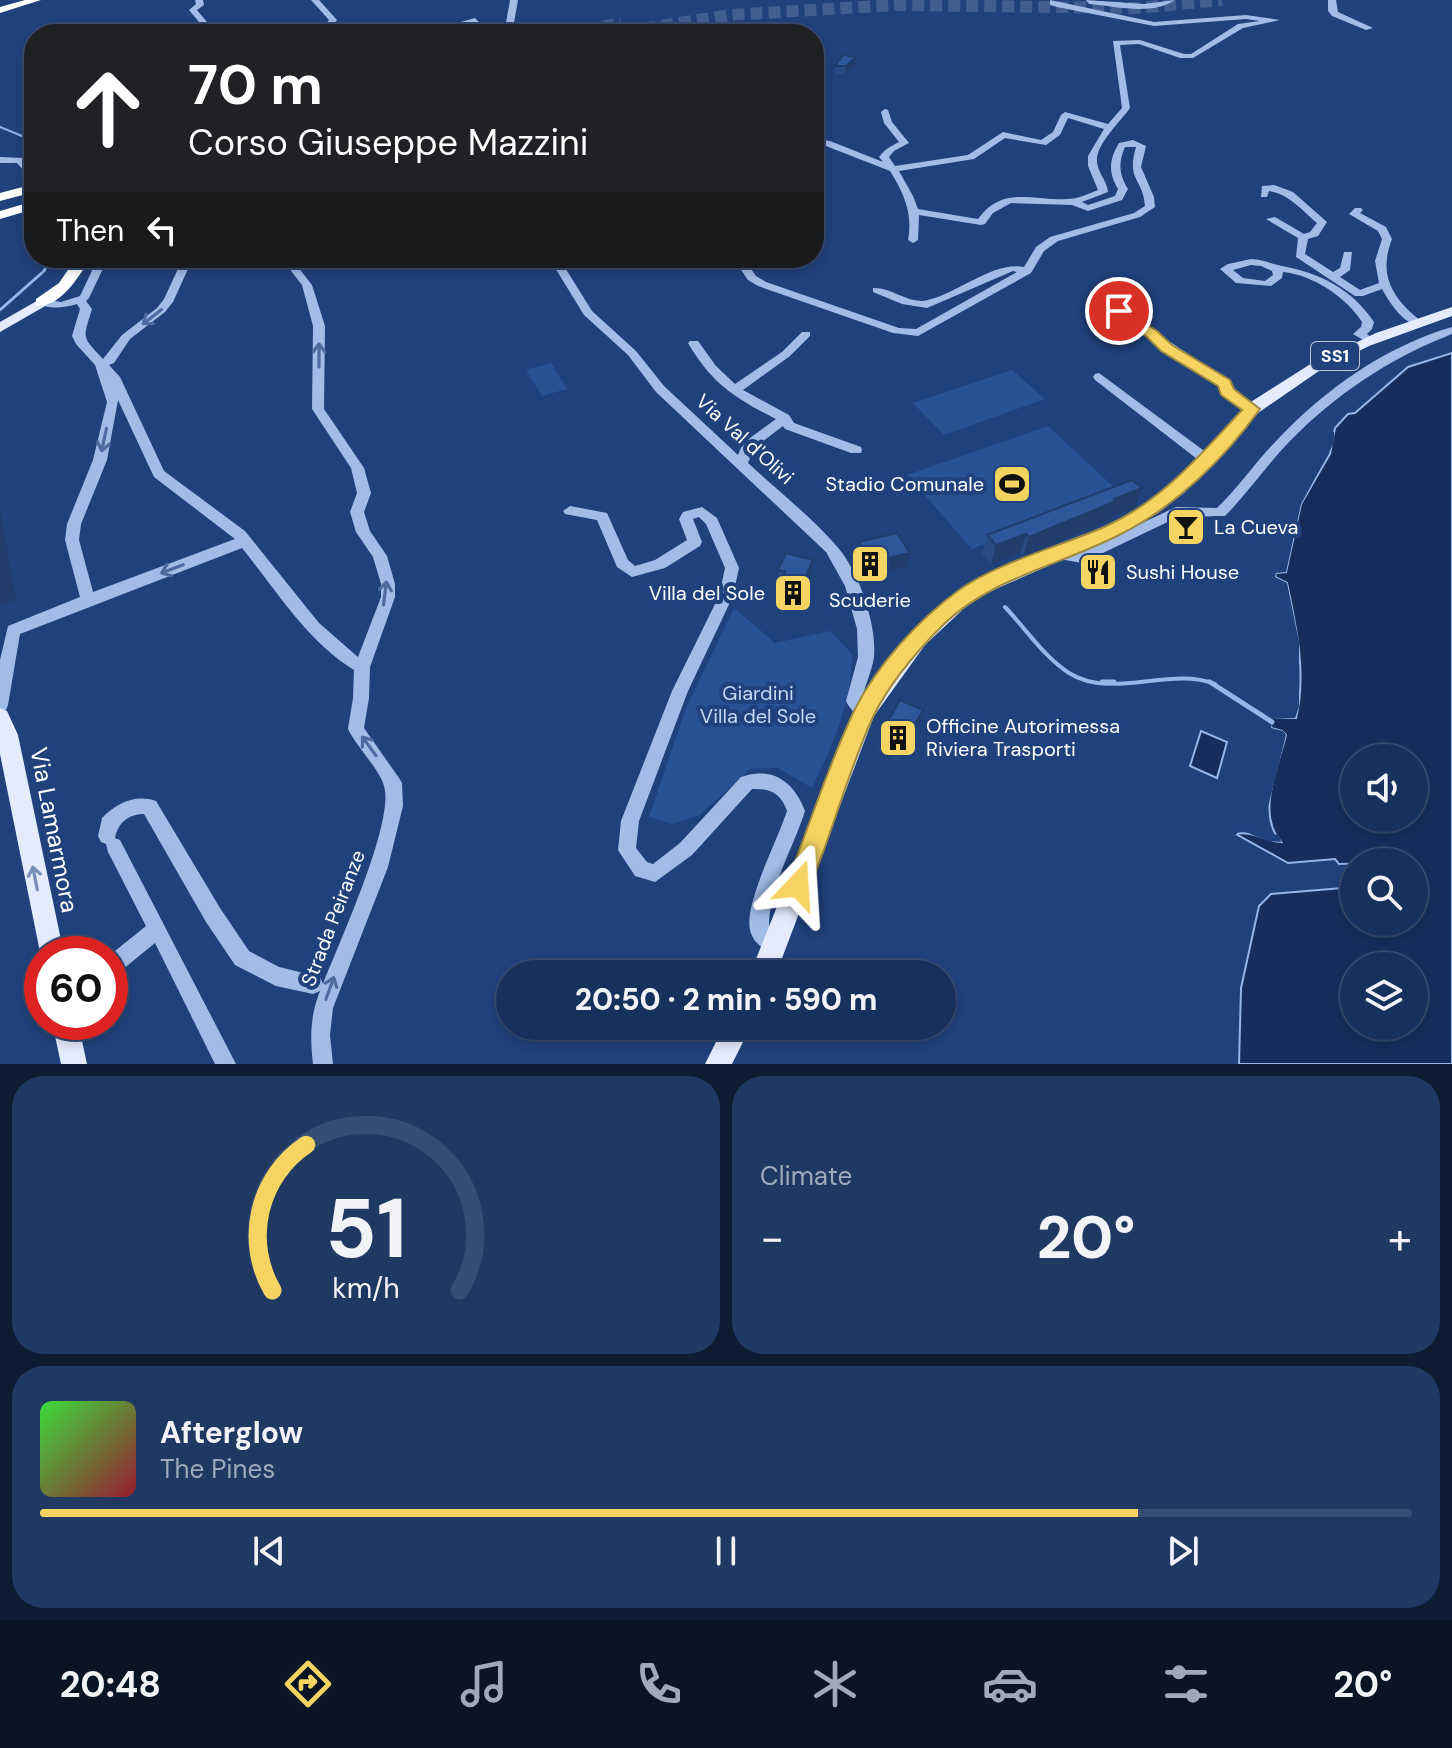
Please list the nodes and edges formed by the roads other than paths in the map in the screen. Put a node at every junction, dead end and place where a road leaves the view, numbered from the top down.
1 (21, 0) edge
2 (36, 0) edge
3 (199, 0) edge
4 (315, 0) edge
5 (514, 0) edge
6 (1054, 0) edge
7 (1067, 0) edge
8 (1171, 0) edge
9 (1332, 0) edge
10 (0, 8) edge
11 (203, 24) edge
12 (330, 24) edge
13 (457, 24) edge
14 (479, 24) edge
15 (510, 24) edge
16 (1369, 28) dead end
17 (885, 112) dead end
18 (1110, 128) junction
19 (824, 143) edge
20 (0, 160) edge
21 (24, 165) edge
22 (893, 169) junction
23 (0, 185) edge
24 (24, 186) edge
25 (24, 186) edge
26 (24, 189) edge
27 (1264, 195) dead end
28 (0, 197) edge
29 (1073, 202) junction
30 (24, 206) edge
31 (1358, 210) dead end
32 (914, 211) junction
33 (0, 212) edge
34 (1271, 219) dead end
35 (24, 221) edge
36 (0, 224) edge
37 (1303, 237) junction
38 (913, 240) dead end
39 (1348, 254) dead end
40 (77, 268) edge
41 (99, 268) edge
42 (183, 268) edge
43 (294, 268) edge
44 (560, 268) edge
45 (746, 268) edge
46 (1277, 269) dead end
47 (1027, 271) junction
48 (1332, 277) junction
49 (1385, 284) junction
50 (877, 290) dead end
51 (80, 301) junction
52 (42, 302) junction
53 (1119, 311) dead end
54 (1452, 311) edge
55 (1417, 323) junction
56 (0, 328) edge
57 (1452, 330) edge
58 (806, 334) dead end
59 (1370, 341) junction
60 (694, 343) dead end
61 (101, 365) junction
62 (1099, 377) dead end
63 (734, 391) junction
64 (1252, 409) junction
65 (785, 418) junction
66 (856, 450) dead end
67 (1206, 459) junction
68 (739, 462) junction
69 (570, 511) dead end
70 (245, 541) junction
71 (1059, 554) junction
72 (88, 600) junction
73 (362, 667) junction
74 (0, 705) edge
75 (865, 712) junction
76 (0, 717) edge
77 (158, 929) junction
78 (47, 936) edge
79 (776, 945) junction
80 (128, 953) edge
81 (769, 960) edge
82 (313, 984) dead end
83 (69, 1040) edge
84 (731, 1040) edge
85 (74, 1064) edge
86 (226, 1064) edge
87 (323, 1064) edge
88 (718, 1064) edge

1 - 10 highway
2 - 10 highway
3 - 11 street
4 - 12 street
5 - 15 street
6 - 18 street
7 - 8 street
9 - 16 street
13 - 14 street
17 - 22 street
18 - 22 street
18 - 29 street
19 - 22 street
20 - 21 street
22 - 32 street
23 - 24 highway
23 - 25 highway
26 - 28 highway
27 - 37 street
29 - 32 street
29 - 47 street
30 - 33 highway
31 - 49 street
32 - 38 street
34 - 37 street
35 - 36 highway
37 - 48 street
39 - 48 street
40 - 52 highway
41 - 51 street
42 -> 61 street
73 -> 43 street, Strada Peiranze
44 - 68 street, Via Val d'Olivi
45 - 47 street
46 - 59 street
47 - 50 street
48 - 49 street
49 - 55 street
51 - 52 street
51 - 61 street
52 - 56 main road
53 - 64 street
54 - 55 main road, SS1
55 - 59 main road, SS1
57 - 71 street
58 - 63 street
59 - 64 main road, SS1
60 - 63 street
61 - 70 street
61 -> 72 street
62 - 67 street
63 - 65 street
64 - 67 main road, SS1
65 - 66 street
65 - 68 street
67 - 71 main road, SS1
68 - 75 street, Via Val d'Olivi
69 - 79 street
70 -> 72 street
70 - 73 street
71 - 75 main road, SS1
72 - 74 street
87 -> 73 street, Strada Peiranze
75 - 79 main road, SS1
78 -> 76 main road, Via Lamarmora
77 - 80 street
77 - 82 street
77 - 86 street
79 - 81 main road, SS1
83 - 85 main road
84 - 88 main road

